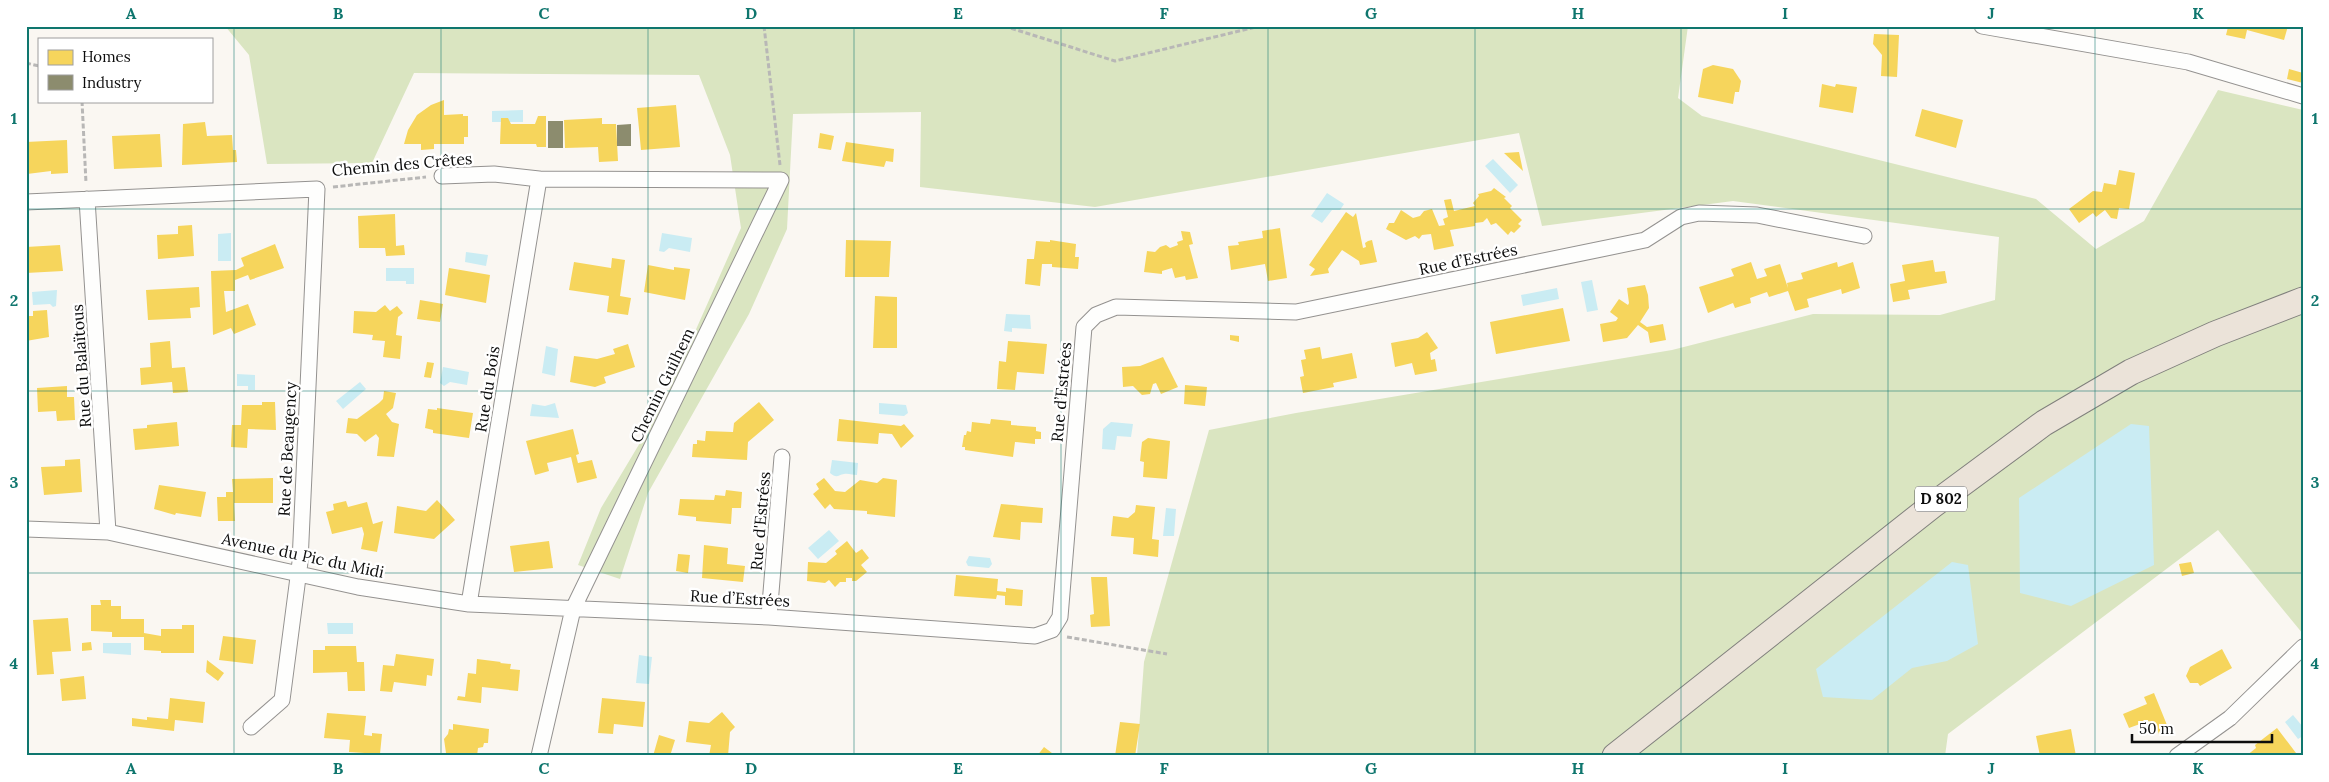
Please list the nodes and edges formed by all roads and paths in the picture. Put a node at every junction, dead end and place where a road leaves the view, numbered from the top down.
1 (764, 26) edge
2 (1004, 26) edge
3 (1260, 26) edge
4 (1982, 26) edge
5 (2303, 96) edge
6 (82, 102) edge
7 (442, 176) joint
8 (539, 180) junction
9 (781, 180) junction
10 (317, 188) junction
11 (87, 199) junction
12 (26, 202) edge
13 (1864, 236) dead end
14 (2303, 300) edge
15 (782, 457) dead end
16 (26, 528) edge
17 (108, 532) junction
18 (298, 573) junction
19 (469, 604) junction
20 (573, 609) junction
21 (769, 617) junction
22 (1052, 630) junction
23 (2303, 647) edge
24 (1168, 654) dead end
25 (251, 727) dead end
26 (539, 756) edge
27 (1615, 756) edge
28 (2177, 756) edge

1 - 9 path
2 - 3 path
4 - 5 street
6 - 11 path
7 - 8 street, Chemin des Crêtes
7 - 10 path, Chemin des Crêtes
8 - 9 street, Chemin des Crêtes
8 - 19 street, Rue du Bois
9 - 20 street, Chemin Guilhem
10 - 11 street, Chemin des Crêtes
10 - 18 street, Rue de Beaugency
11 - 12 street, Chemin des Crêtes
11 - 17 street, Rue du Balaïtous
13 - 22 street, Rue d’Estrées
14 - 27 main road, D 802
15 - 21 street, Rue d'Estréss
16 - 17 street, Avenue du Pic du Midi
17 - 18 street, Avenue du Pic du Midi
18 - 19 street, Avenue du Pic du Midi
18 - 25 street, Rue de Beaugency
19 - 20 street, Avenue du Pic du Midi
20 - 21 street, Rue d’Estrées
20 - 26 street, Chemin Guilhem
21 - 22 street, Rue d’Estrées
22 - 24 path
23 - 28 street

